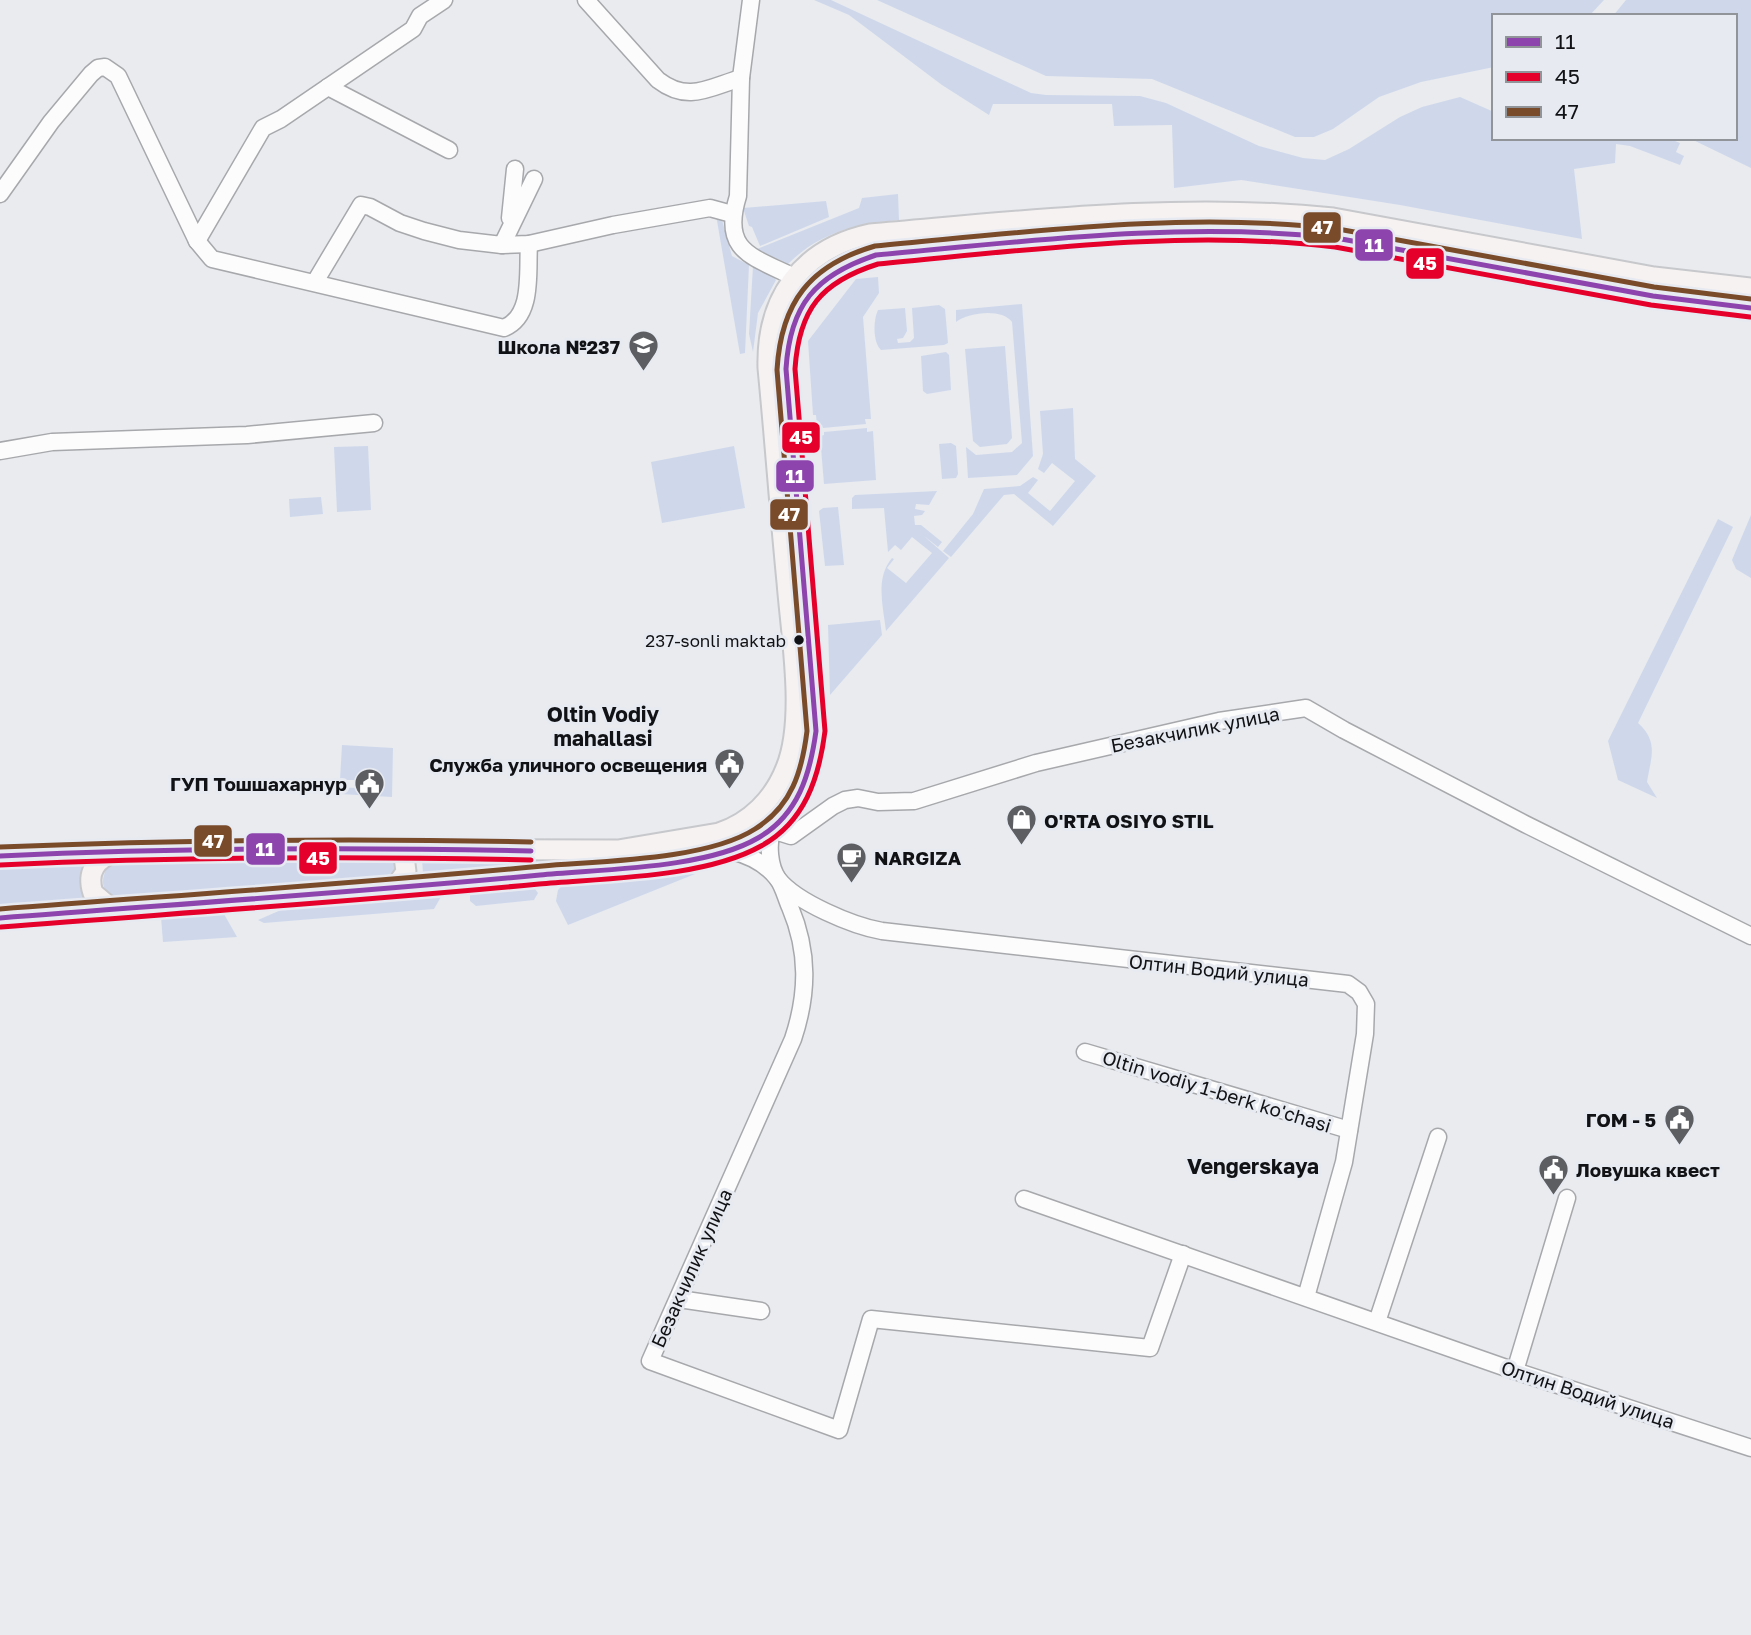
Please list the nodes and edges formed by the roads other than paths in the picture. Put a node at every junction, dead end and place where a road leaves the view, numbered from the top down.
1 (444, 0) edge
2 (586, 0) edge
3 (751, 0) edge
4 (741, 78) junction
5 (328, 87) junction
6 (449, 149) dead end
7 (515, 169) dead end
8 (534, 179) dead end
9 (0, 194) edge
10 (732, 214) junction
11 (1035, 220) junction
12 (511, 223) junction
13 (1037, 240) junction
14 (197, 242) junction
15 (529, 243) junction
16 (502, 245) junction
17 (1587, 274) junction
18 (794, 277) junction
19 (315, 282) junction
20 (1751, 288) edge
21 (1751, 308) edge
22 (374, 423) dead end
23 (0, 451) edge
24 (788, 492) junction
25 (772, 830) junction
26 (399, 848) junction
27 (584, 850) junction
28 (117, 851) junction
29 (731, 851) junction
30 (0, 856) edge
31 (586, 870) junction
32 (778, 878) junction
33 (395, 887) junction
34 (112, 909) junction
35 (822, 909) junction
36 (0, 918) edge
37 (797, 925) junction
38 (1751, 936) edge
39 (1085, 1052) dead end
40 (1349, 1130) junction
41 (1438, 1137) dead end
42 (1567, 1198) dead end
43 (1024, 1199) dead end
44 (1183, 1254) junction
45 (1306, 1297) junction
46 (679, 1299) junction
47 (761, 1311) dead end
48 (1377, 1322) junction
49 (1515, 1371) junction
50 (1751, 1448) edge

1 - 5 street
2 - 4 street
3 - 4 street
4 - 10 street
5 - 6 street
5 - 14 street
7 - 12 street
8 - 12 street
9 - 14 street
10 - 15 street
10 - 18 street
11 - 13 main road
11 - 17 main road
11 - 18 main road
12 - 16 street
13 - 17 main road
13 - 24 main road
14 - 19 street
15 - 16 street
15 - 19 street
16 - 19 street
17 - 20 main road
17 - 21 main road
18 - 24 main road
22 - 23 street
24 - 25 main road
24 - 27 main road
25 - 29 main road
25 - 32 street
25 - 38 street, Безакчилик улица
26 - 27 main road
26 - 28 main road
26 - 33 main road
27 - 31 main road
28 - 30 main road
28 - 34 main road
29 - 31 main road
29 - 32 street, Олтин Водий улица
31 - 33 main road
32 - 35 street, Олтин Водий улица
32 - 37 street, Безакчилик улица
33 - 34 main road
34 - 36 main road
35 - 37 street
35 - 40 street, Олтин Водий улица
37 - 46 street, Безакчилик улица
39 - 40 street, Oltin vodiy 1-berk ko'chasi
40 - 45 street, Олтин Водий улица
41 - 48 street
42 - 49 street
43 - 44 street, Олтин Водий улица
44 - 45 street, Олтин Водий улица
44 - 46 street, Безакчилик улица
45 - 48 street, Олтин Водий улица
46 - 47 street
48 - 49 street, Олтин Водий улица
49 - 50 street, Олтин Водий улица

